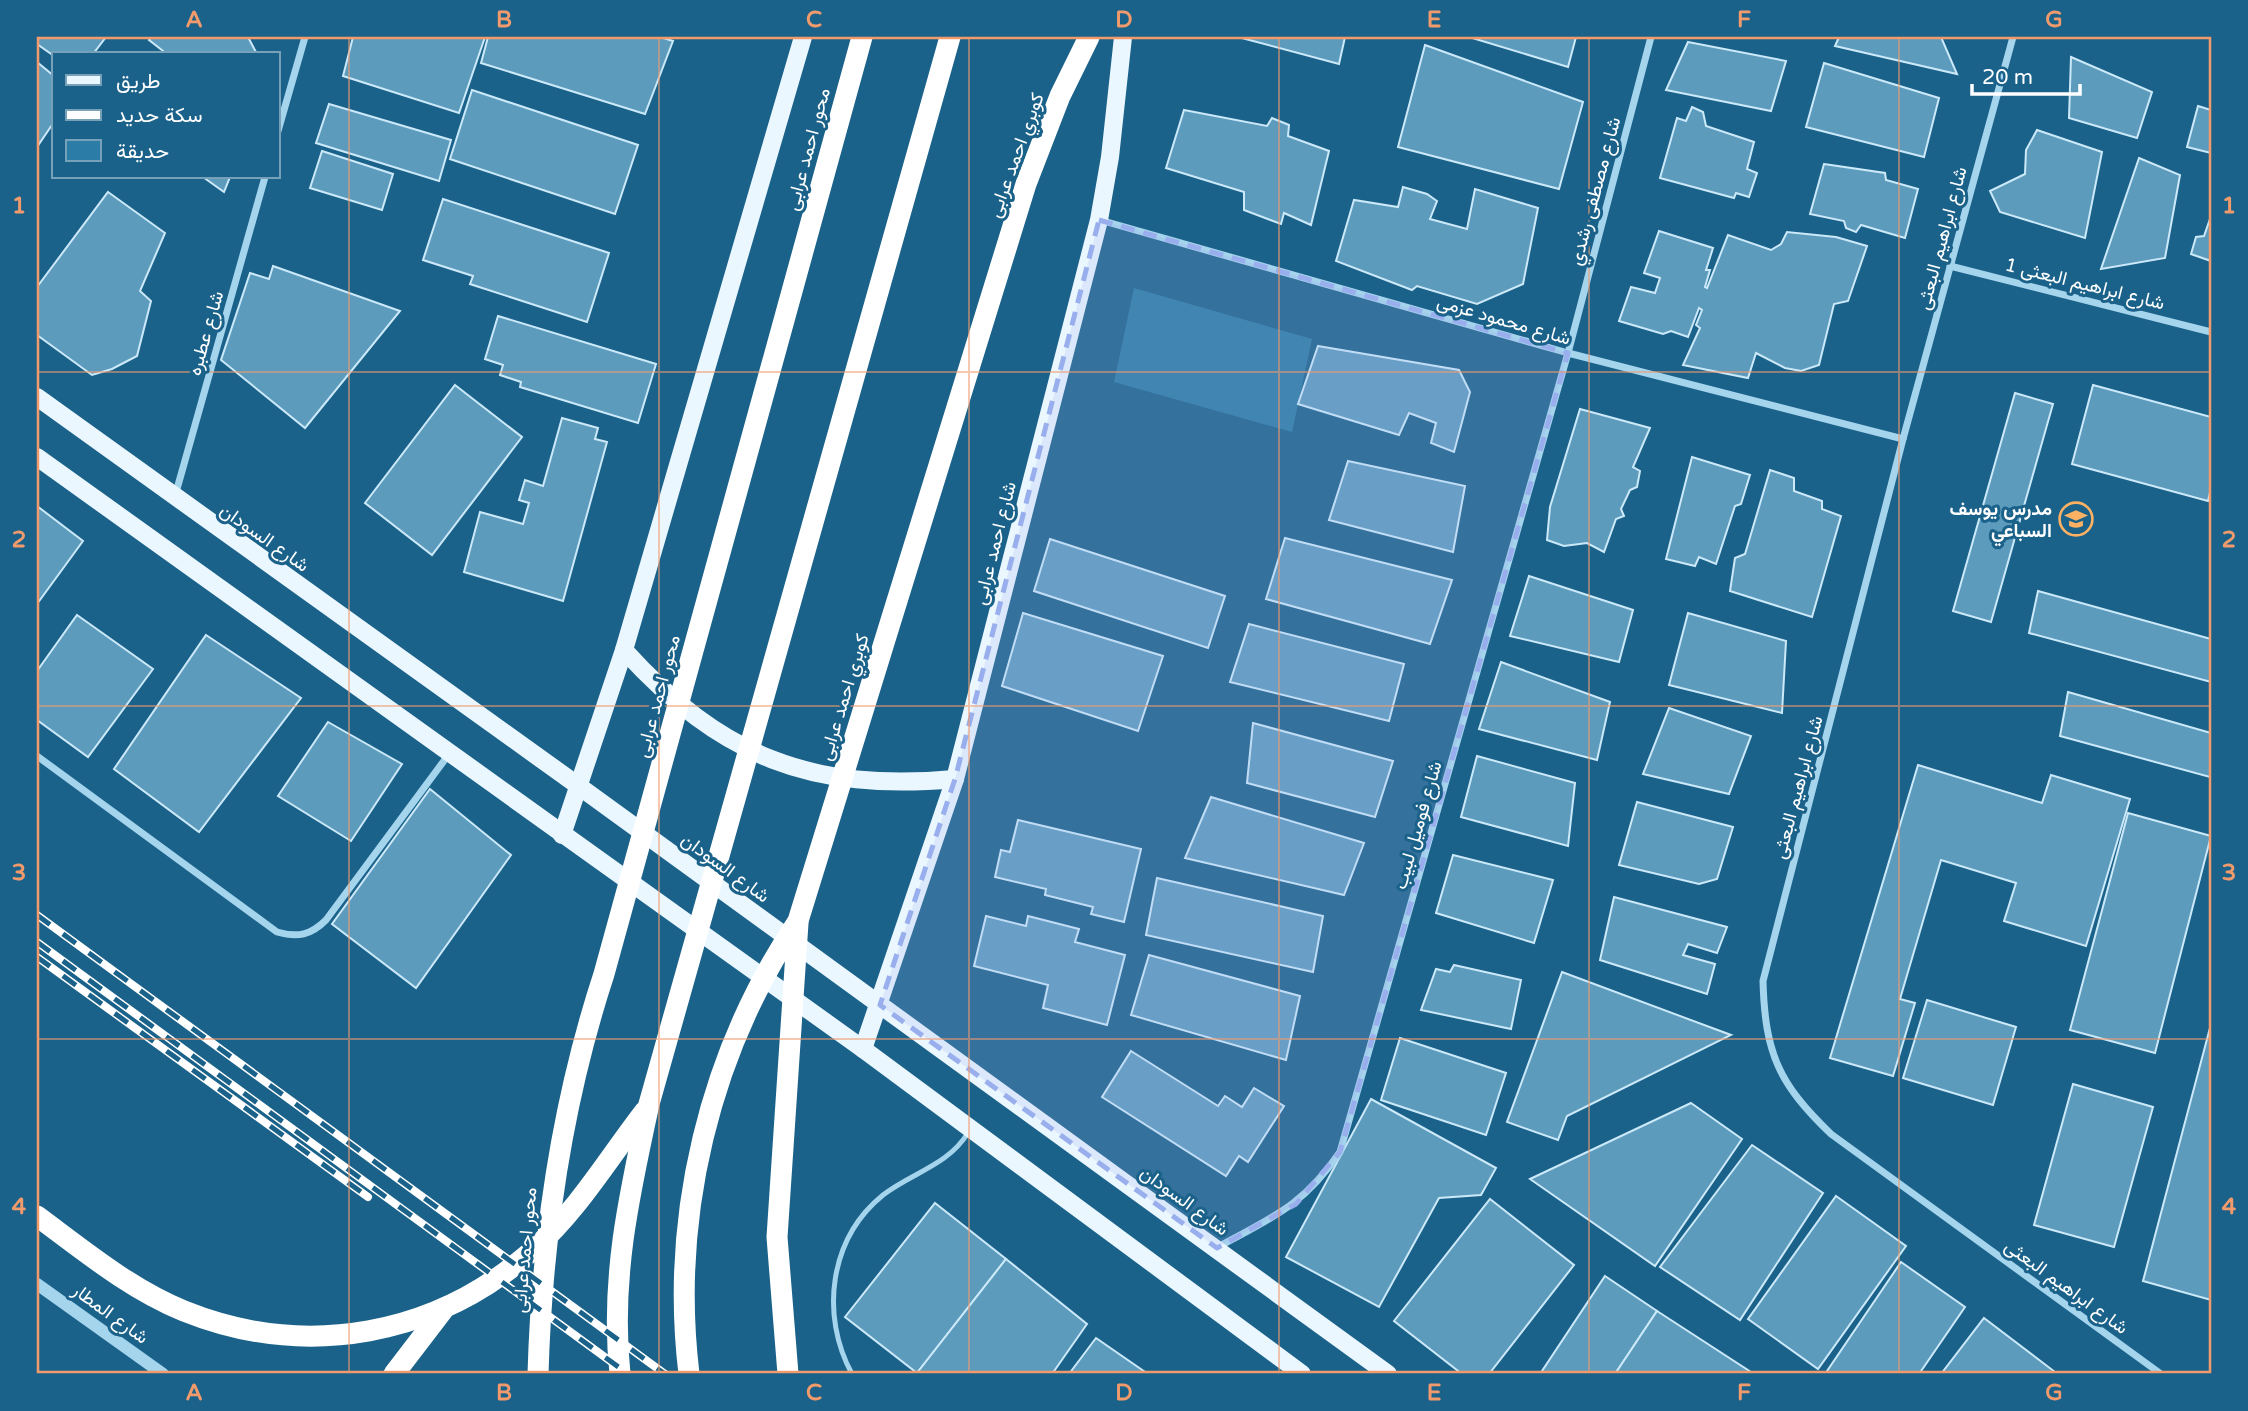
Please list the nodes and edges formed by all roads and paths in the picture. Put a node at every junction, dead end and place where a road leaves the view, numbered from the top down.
1 (803, 37) edge
2 (862, 37) edge
3 (950, 37) edge
4 (1090, 37) edge
5 (1123, 37) edge
6 (1651, 37) edge
7 (2012, 37) edge
8 (303, 38) edge
9 (280, 124) edge
10 (265, 178) edge
11 (1099, 220) junction
12 (1950, 266) junction
13 (2211, 332) edge
14 (1568, 353) junction
15 (37, 397) edge
16 (1903, 439) junction
17 (37, 457) edge
18 (174, 498) junction
19 (624, 650) junction
20 (450, 754) junction
21 (37, 755) edge
22 (955, 779) junction
23 (580, 787) junction
24 (562, 835) junction
25 (798, 921) junction
26 (880, 1005) junction
27 (863, 1049) junction
28 (649, 1104) junction
29 (971, 1129) junction
30 (37, 1216) edge
31 (1217, 1248) junction
32 (37, 1284) edge
33 (443, 1310) junction
34 (163, 1374) edge
35 (394, 1374) edge
36 (538, 1374) edge
37 (620, 1374) edge
38 (689, 1374) edge
39 (788, 1374) edge
40 (852, 1374) edge
41 (1302, 1374) edge
42 (1388, 1374) edge
43 (2161, 1374) edge

1 - 19 main road
2 - 36 highway, محور احمد عرابى
3 - 28 highway
4 - 25 highway, كوبري احمد عرابى
5 - 11 main road, شارع احمد عرابى
6 - 14 street, شارع مصطفى رشدي
7 - 12 street, شارع ابراهيم البعثى
8 - 9 street
10 - 18 street, شارع عطبره
11 - 14 street, شارع محمود عزمى
11 - 22 main road, شارع احمد عرابى
12 - 13 street, شارع ابراهيم البعثى 1
12 - 16 street, شارع ابراهيم البعثى
14 - 16 street, شارع محمود عزمى
14 - 31 street, شارع فوميل لبيب
15 - 18 main road, شارع السودان
16 - 43 street, شارع ابراهيم البعثى
17 - 20 main road
18 - 23 main road, شارع السودان
19 - 22 main road
19 - 23 main road
20 - 21 street
20 - 24 main road
22 - 26 main road, شارع احمد عرابى
23 - 24 main road
23 - 26 main road, شارع السودان
24 - 27 main road
25 - 38 highway, كوبري احمد عرابى
25 - 39 highway
26 - 27 main road, شارع احمد عرابى
26 - 31 main road, شارع السودان
27 - 29 main road
28 - 33 highway
28 - 37 highway
29 - 40 lane
29 - 41 main road
30 - 33 highway
31 - 42 main road, شارع السودان
32 - 34 street, شارع المطار
33 - 35 highway

